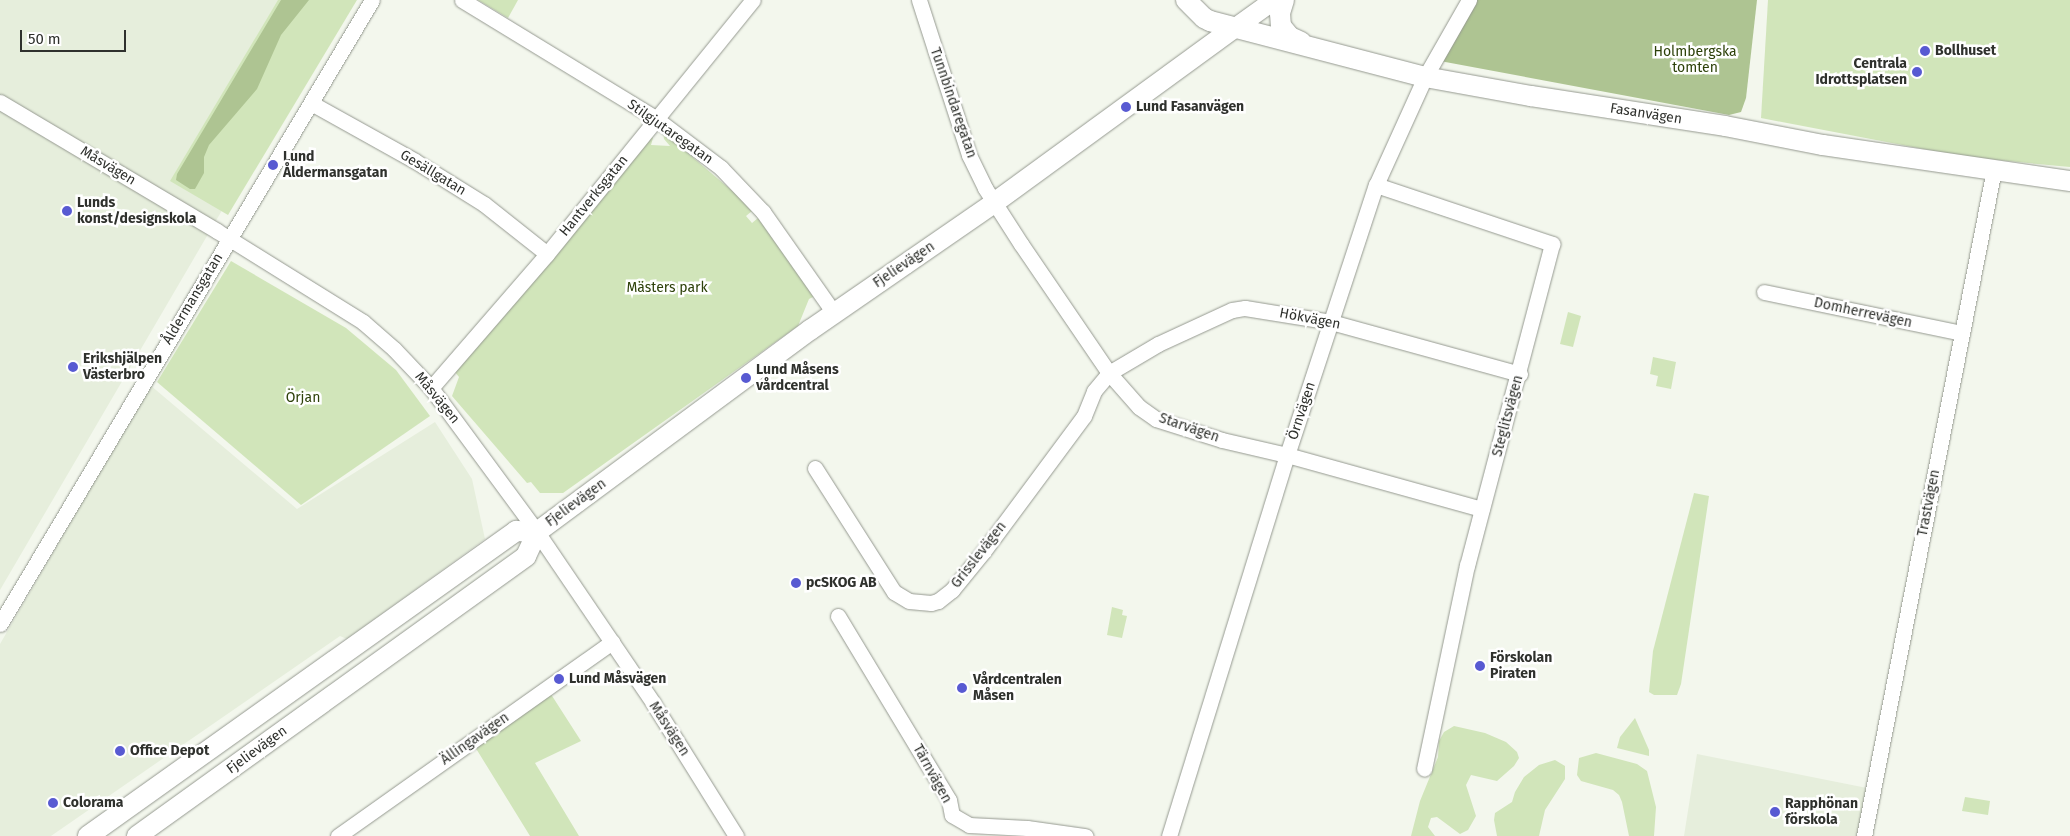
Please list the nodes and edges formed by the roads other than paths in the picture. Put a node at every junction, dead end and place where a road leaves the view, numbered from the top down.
1 (372, 0) edge
2 (462, 0) edge
3 (753, 0) edge
4 (919, 0) edge
5 (1186, 0) edge
6 (1273, 0) edge
7 (1284, 0) edge
8 (1469, 0) edge
9 (1234, 28) junction
10 (1309, 47) junction
11 (1425, 77) junction
12 (0, 102) edge
13 (311, 103) junction
14 (655, 118) junction
15 (1994, 169) junction
16 (2067, 180) edge
17 (1376, 185) junction
18 (994, 203) junction
19 (229, 239) junction
20 (547, 254) junction
21 (1764, 292) dead end
22 (834, 312) junction
23 (1331, 322) junction
24 (1962, 333) junction
25 (1109, 373) junction
26 (1520, 374) junction
27 (431, 388) junction
28 (1287, 455) junction
29 (815, 468) dead end
30 (1482, 509) junction
31 (537, 532) junction
32 (838, 616) dead end
33 (0, 624) edge
34 (612, 642) junction
35 (1424, 769) dead end
36 (88, 836) edge
37 (137, 836) edge
38 (338, 836) edge
39 (736, 836) edge
40 (1085, 836) edge
41 (1170, 836) edge
42 (1864, 836) edge

1 - 13 street, Åldermansgatan
2 - 14 street, Stilgjutaregatan
3 - 14 street, Hantverksgatan
4 - 18 street, Tunnbindaregatan
5 - 9 main road, Fasanvägen
6 - 9 street, Fjelievägen
7 - 10 main road
8 - 11 street, Örnvägen
9 - 10 main road, Fasanvägen
9 - 18 main road, Fjelievägen
10 - 11 main road, Fasanvägen
11 - 15 main road, Fasanvägen
11 - 17 street, Örnvägen
12 - 19 street, Måsvägen
13 - 19 street, Åldermansgatan
13 - 20 street, Gesällgatan
14 - 20 street, Hantverksgatan
14 - 22 street, Stilgjutaregatan
15 - 16 main road, Fasanvägen
15 - 24 street, Trastvägen
17 - 23 street, Örnvägen
17 - 26 street, Steglitsvägen
18 - 22 main road, Fjelievägen
18 - 25 street, Starvägen
19 - 27 street, Måsvägen
19 - 33 street, Åldermansgatan
20 - 27 street, Hantverksgatan
21 - 24 street, Domherrevägen
22 - 31 main road, Fjelievägen
23 - 25 street, Hökvägen
23 - 26 street, Hökvägen
23 - 28 street, Örnvägen
24 - 42 street, Trastvägen
25 - 28 street, Starvägen
25 - 29 street, Grisslevägen
26 - 30 street, Steglitsvägen
27 - 31 street, Måsvägen
28 - 30 street, Starvägen
28 - 41 street, Örnvägen
30 - 35 street, Steglitsvägen
31 - 34 street, Måsvägen
31 - 36 main road, Fjelievägen
31 - 37 main road, Fjelievägen
32 - 40 street, Tärnvägen
34 - 38 street, Ällingavägen
34 - 39 street, Måsvägen

